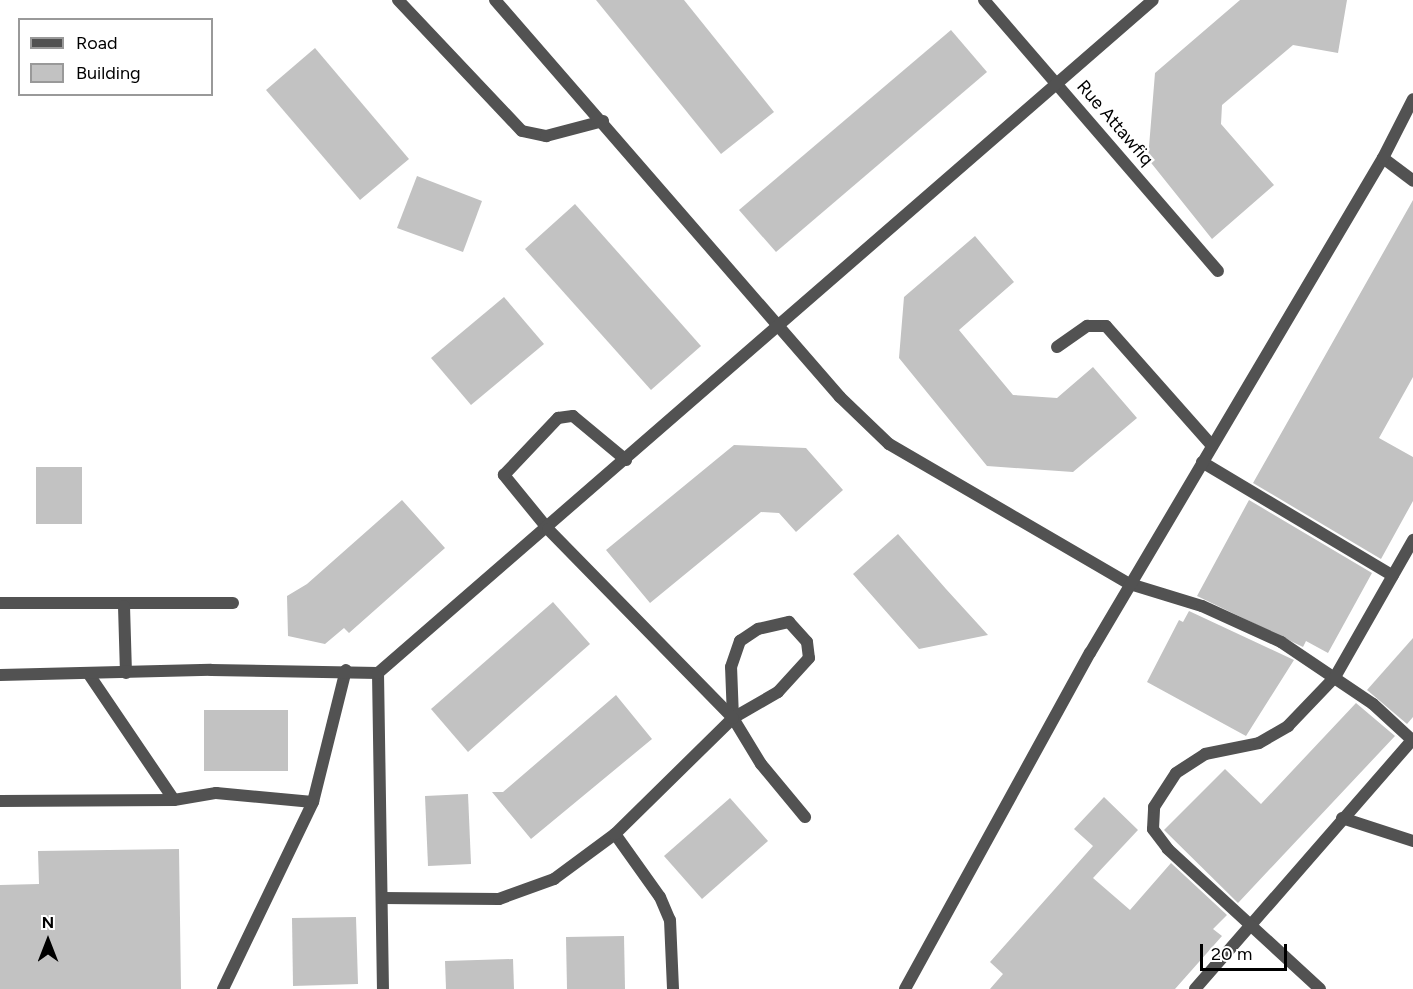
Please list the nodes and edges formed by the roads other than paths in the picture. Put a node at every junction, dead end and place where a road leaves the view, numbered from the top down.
1 (398, 0) edge
2 (495, 0) edge
3 (984, 0) edge
4 (1153, 0) edge
5 (1057, 82) junction
6 (1413, 99) edge
7 (603, 121) junction
8 (1383, 158) junction
9 (1413, 181) edge
10 (1218, 271) dead end
11 (779, 324) junction
12 (1057, 347) dead end
13 (1212, 446) junction
14 (626, 460) junction
15 (1202, 462) junction
16 (548, 529) junction
17 (1413, 540) edge
18 (1393, 576) junction
19 (1130, 584) junction
20 (0, 603) edge
21 (233, 603) dead end
22 (124, 606) junction
23 (346, 670) junction
24 (88, 673) junction
25 (126, 673) junction
26 (378, 673) junction
27 (0, 675) edge
28 (1335, 677) junction
29 (733, 718) junction
30 (1413, 740) edge
31 (174, 800) junction
32 (0, 801) edge
33 (313, 802) junction
34 (805, 817) dead end
35 (1342, 818) junction
36 (615, 834) junction
37 (1413, 841) edge
38 (382, 898) junction
39 (1250, 926) junction
40 (223, 989) edge
41 (383, 989) edge
42 (673, 989) edge
43 (905, 989) edge
44 (1195, 989) edge
45 (1320, 989) edge

1 - 7 street
2 - 7 street
3 - 5 street, Rue Attawfiq
4 - 5 street
5 - 10 street, Rue Attawfiq
5 - 11 street
6 - 8 street
7 - 11 street
8 - 9 street
8 - 13 street
11 - 14 street
11 - 19 street
12 - 13 street
13 - 15 street
14 - 16 street
14 - 16 street
15 - 18 street
15 - 19 street
16 - 26 street
16 - 29 street
17 - 18 street
18 - 28 street
19 - 28 street
19 - 43 street
20 - 22 street
21 - 22 street
22 - 25 street
23 - 25 street
23 - 26 street
23 - 33 street
24 - 25 street
24 - 27 street
24 - 31 street
26 - 38 street
28 - 30 street
28 - 39 street
29 - 29 street
29 - 34 street
29 - 36 street
30 - 35 street
31 - 32 street
31 - 33 street
33 - 40 street
35 - 37 street
35 - 39 street
36 - 38 street
36 - 42 street
38 - 41 street
39 - 44 street
39 - 45 street

